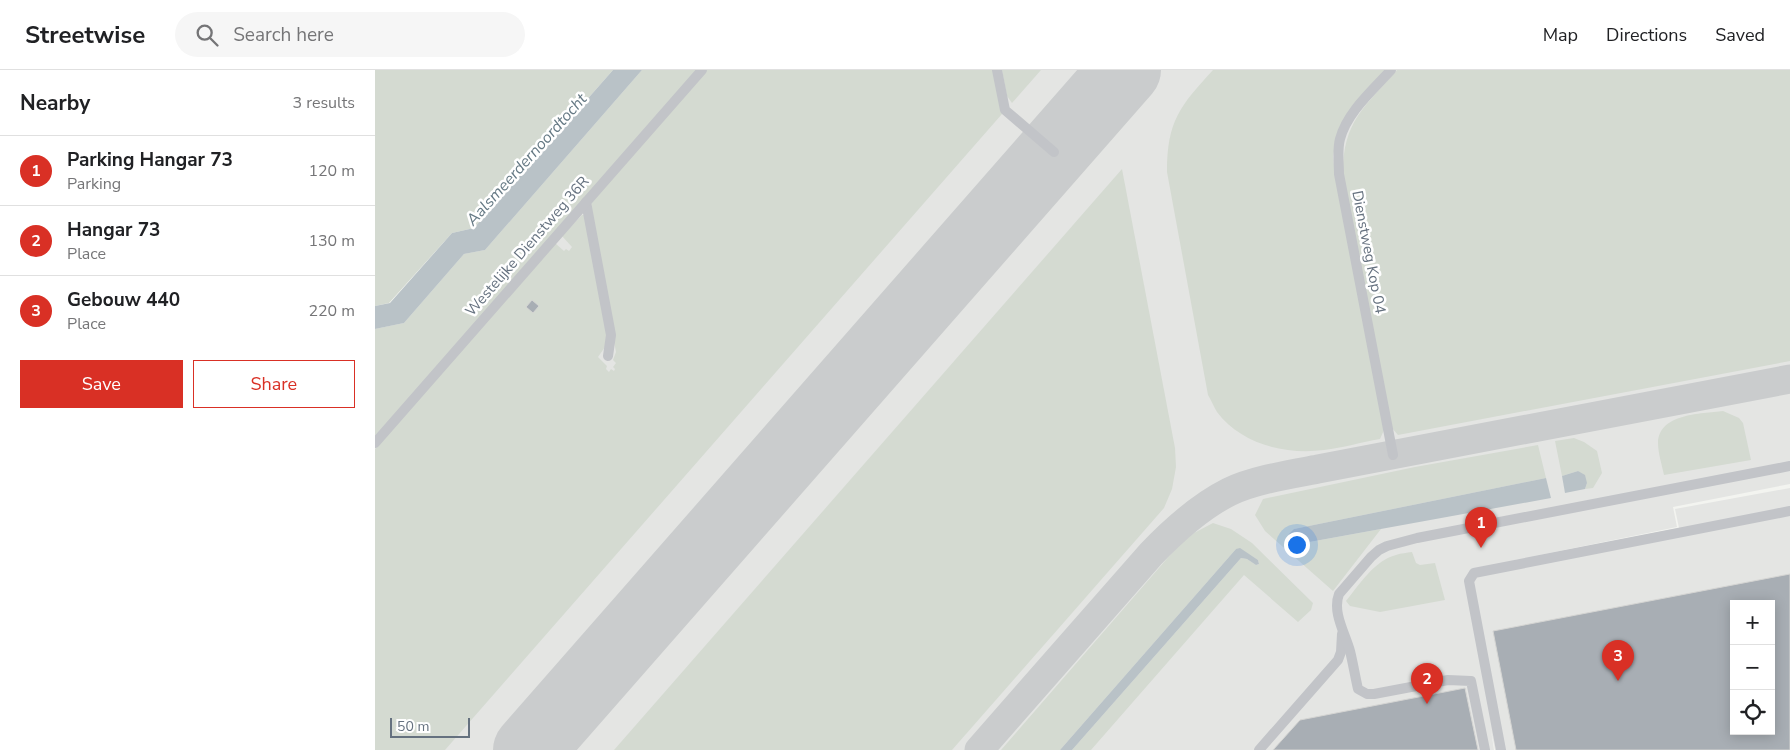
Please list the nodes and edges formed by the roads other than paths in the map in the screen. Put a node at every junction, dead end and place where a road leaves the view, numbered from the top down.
1 (702, 70) edge
2 (997, 70) edge
3 (1391, 70) edge
4 (1053, 152) dead end
5 (586, 202) junction
6 (608, 356) dead end
7 (375, 443) edge
8 (1393, 455) dead end
9 (1790, 466) edge
10 (1790, 511) edge
11 (1342, 630) junction
12 (1259, 750) edge
13 (1485, 750) edge
14 (1501, 750) edge

1 - 5 lane, Westelijke Dienstweg 36R
2 - 4 lane
3 - 8 lane, Dienstweg Kop 04
5 - 6 lane
5 - 7 lane, Westelijke Dienstweg 36R
9 - 11 lane
10 - 14 lane
11 - 12 lane
11 - 13 lane

